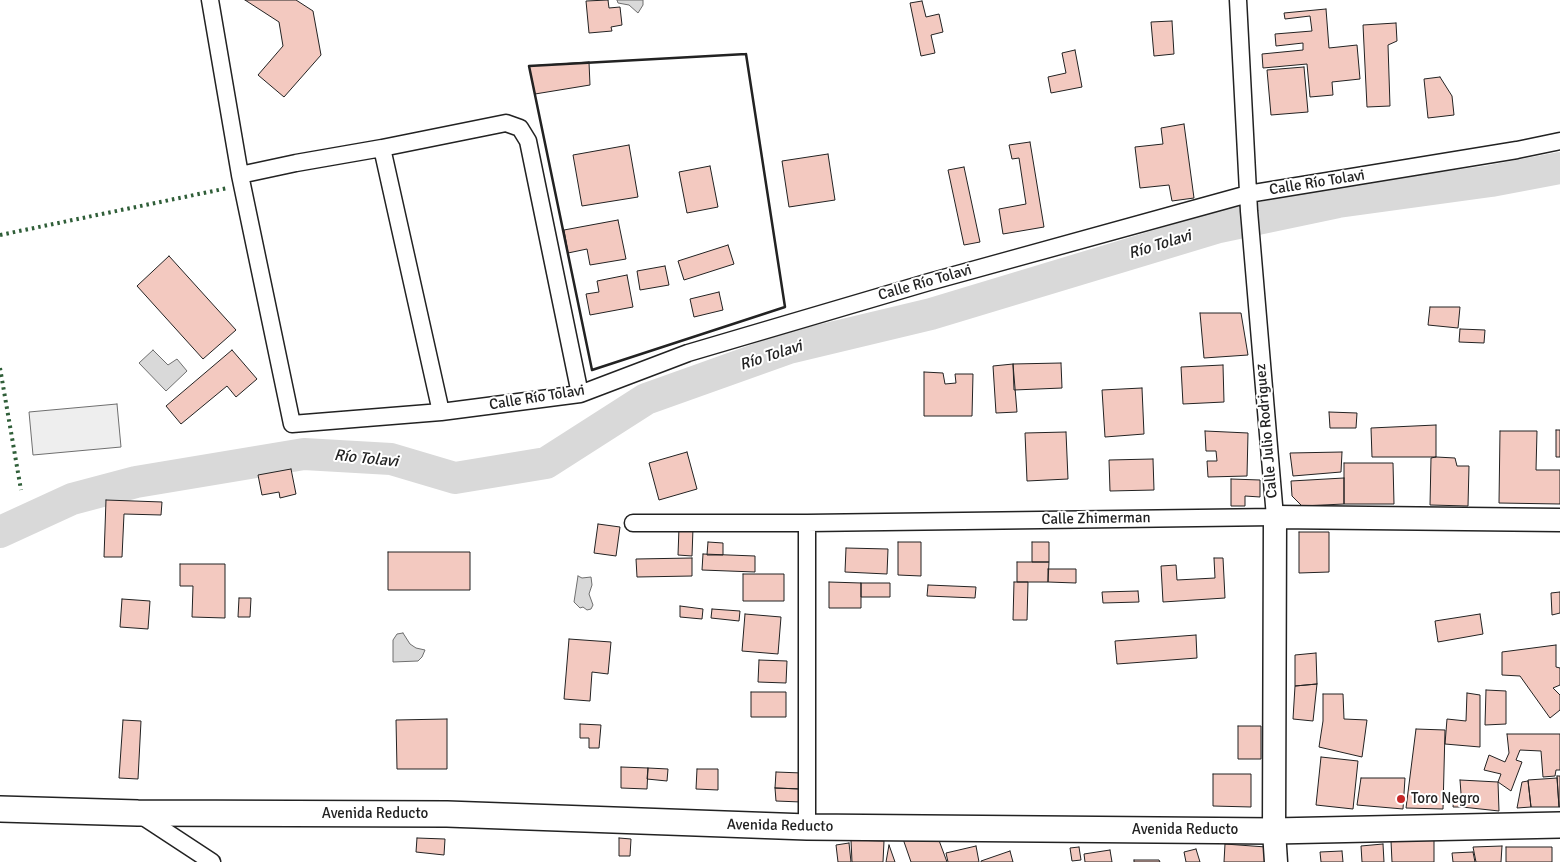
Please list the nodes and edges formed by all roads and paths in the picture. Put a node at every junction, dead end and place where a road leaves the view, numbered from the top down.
1 (210, 0) edge
2 (1238, 0) edge
3 (1560, 140) edge
4 (382, 148) junction
5 (240, 175) junction
6 (1248, 194) junction
7 (580, 394) junction
8 (441, 412) junction
9 (1275, 517) junction
10 (1560, 520) edge
11 (633, 522) dead end
12 (807, 523) junction
13 (0, 809) edge
14 (138, 813) junction
15 (1560, 825) edge
16 (807, 827) junction
17 (1274, 830) junction
18 (212, 862) edge
19 (1276, 862) edge

1 - 5 street
2 - 6 street, Calle Julio Rodriguez
3 - 6 street, Calle Río Tolavi
4 - 5 street
4 - 7 street
4 - 8 street
5 - 8 street, Calle Río Tolavi
6 - 7 street, Calle Río Tolavi
6 - 9 street, Calle Julio Rodriguez
7 - 8 street, Calle Río Tolavi
9 - 10 main road, Calle Zhimerman
9 - 12 street, Calle Zhimerman
9 - 17 main road, Calle Julio Rodriguez
11 - 12 street, Calle Zhimerman
12 - 16 street
13 - 14 main road, Avenida Reducto
14 - 16 main road, Avenida Reducto
14 - 18 street
15 - 17 main road, Avenida Reducto
16 - 17 main road, Avenida Reducto
17 - 19 main road, Calle Julio Rodriguez

